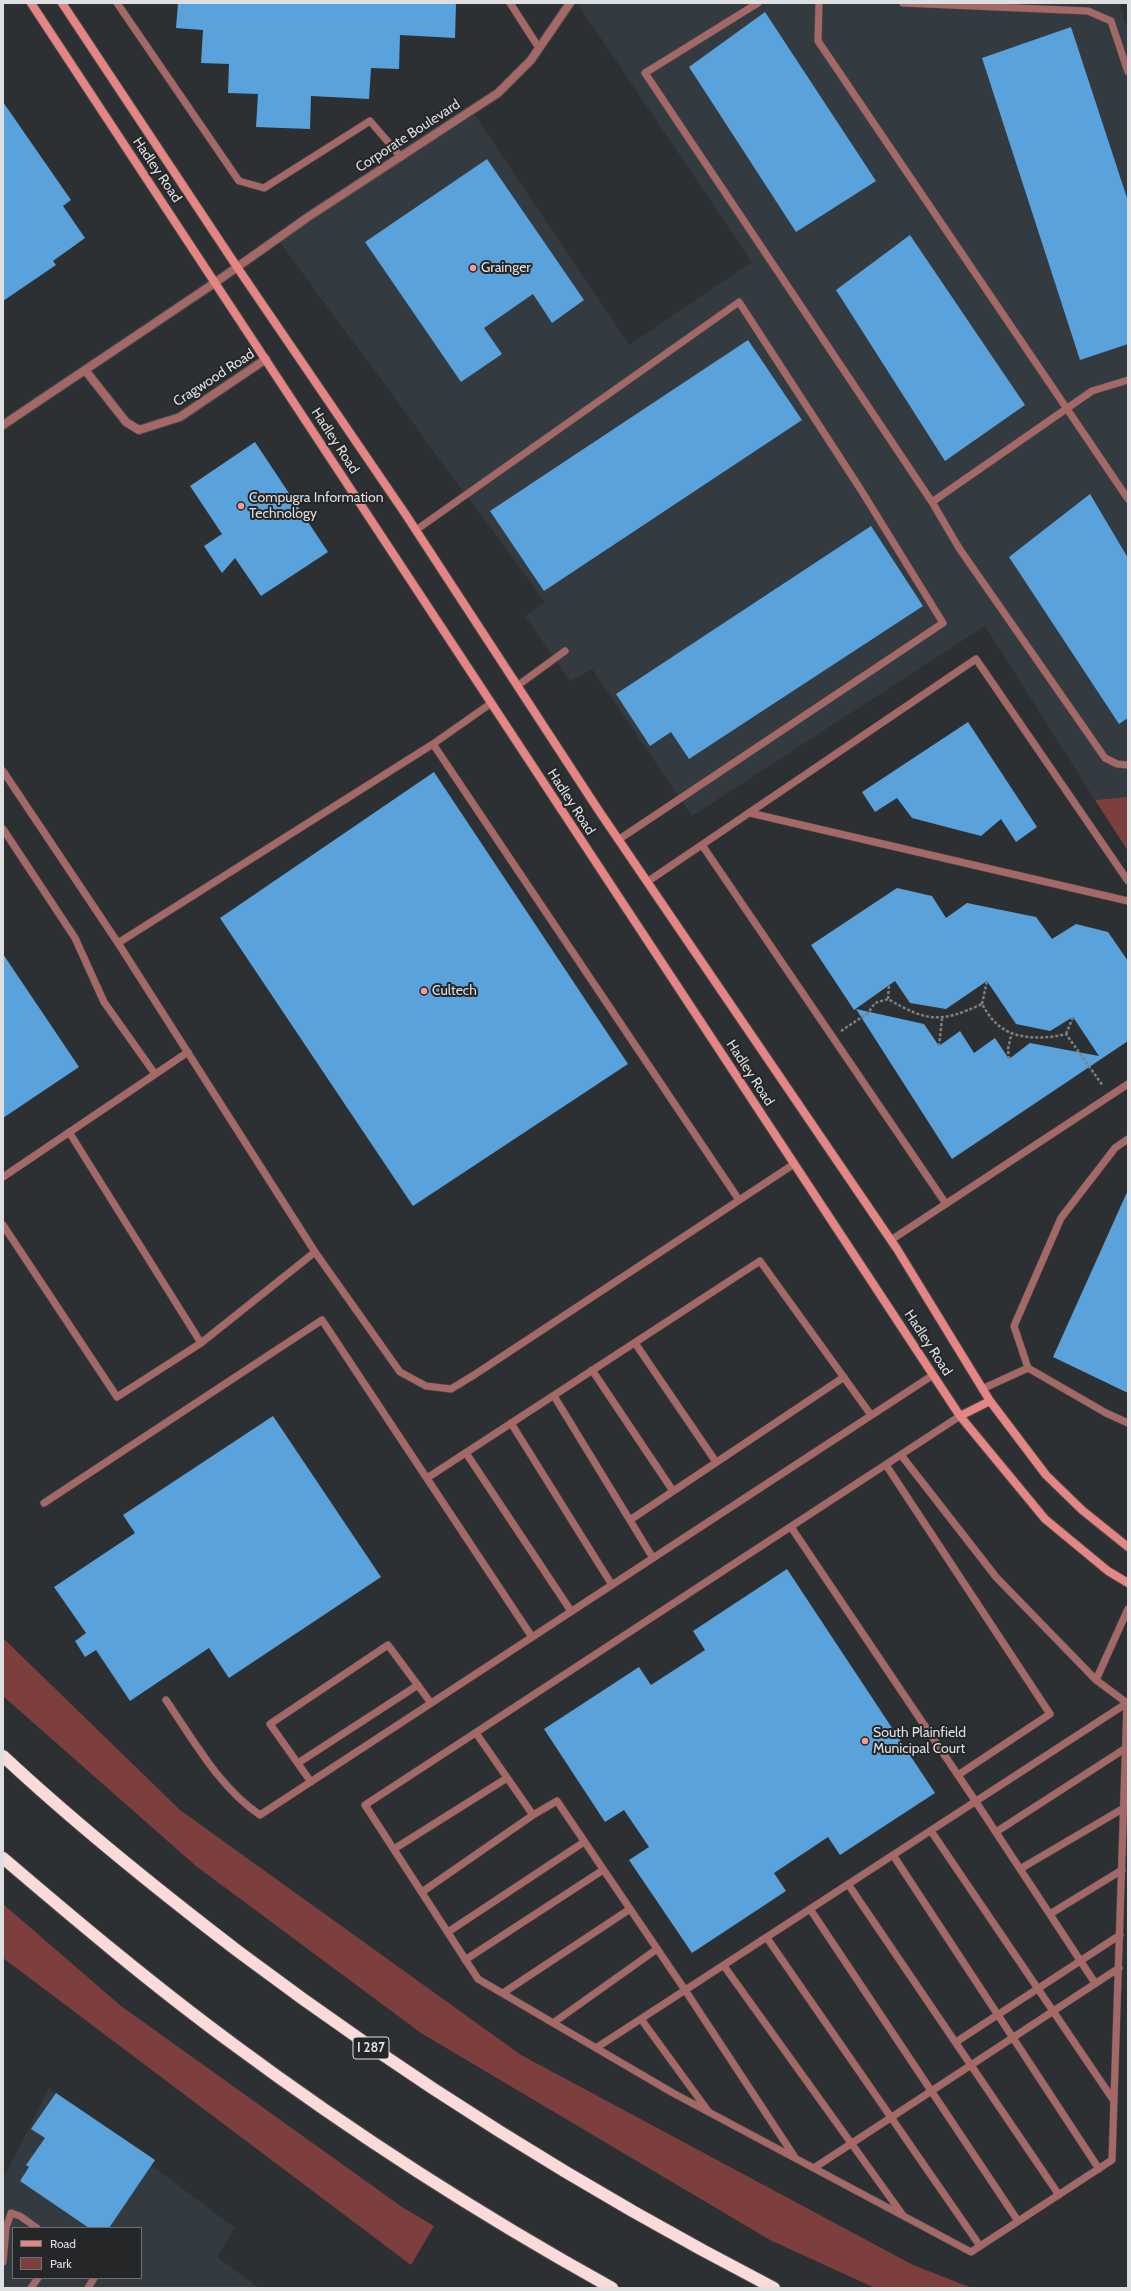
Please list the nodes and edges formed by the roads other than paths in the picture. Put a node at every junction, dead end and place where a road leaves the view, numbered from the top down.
1 (31, 3) edge
2 (62, 3) edge
3 (117, 3) edge
4 (510, 3) edge
5 (570, 3) edge
6 (758, 3) edge
7 (820, 3) edge
8 (904, 3) edge
9 (539, 48) junction
10 (1128, 72) edge
11 (401, 157) junction
12 (237, 267) junction
13 (216, 282) junction
14 (266, 359) junction
15 (85, 370) junction
16 (1128, 380) edge
17 (1067, 409) junction
18 (3, 425) edge
19 (1128, 499) edge
20 (932, 502) junction
21 (416, 530) junction
22 (565, 651) dead end
23 (517, 686) junction
24 (490, 704) junction
25 (434, 744) junction
26 (1128, 765) edge
27 (3, 771) edge
28 (750, 813) junction
29 (3, 829) edge
30 (618, 840) junction
31 (702, 845) junction
32 (1128, 881) edge
33 (647, 882) junction
34 (1128, 900) edge
35 (118, 943) junction
36 (188, 1052) junction
37 (155, 1074) junction
38 (1128, 1084) edge
39 (69, 1132) junction
40 (1128, 1139) edge
41 (794, 1164) junction
42 (3, 1177) edge
43 (739, 1200) junction
44 (946, 1204) junction
45 (3, 1225) edge
46 (891, 1240) junction
47 (315, 1252) junction
48 (201, 1343) junction
49 (635, 1343) junction
50 (1028, 1368) junction
51 (592, 1370) junction
52 (933, 1375) junction
53 (844, 1377) junction
54 (982, 1389) junction
55 (554, 1396) junction
56 (990, 1401) junction
57 (871, 1415) junction
58 (960, 1416) junction
59 (511, 1423) junction
60 (1128, 1423) edge
61 (466, 1453) junction
62 (901, 1455) junction
63 (716, 1462) junction
64 (886, 1465) junction
65 (427, 1478) junction
66 (673, 1491) junction
67 (44, 1503) dead end
68 (630, 1520) junction
69 (791, 1527) junction
70 (1128, 1547) edge
71 (653, 1558) junction
72 (1128, 1583) edge
73 (612, 1585) junction
74 (1128, 1609) edge
75 (571, 1611) junction
76 (532, 1637) junction
77 (1096, 1680) junction
78 (418, 1685) junction
79 (166, 1700) dead end
80 (1127, 1702) edge
81 (432, 1703) junction
82 (476, 1733) junction
83 (1126, 1748) junction
84 (3, 1756) edge
85 (298, 1763) junction
86 (958, 1775) junction
87 (507, 1778) junction
88 (311, 1782) junction
89 (976, 1802) junction
90 (1124, 1808) junction
91 (533, 1815) junction
92 (930, 1831) junction
93 (996, 1832) junction
94 (584, 1842) junction
95 (394, 1849) junction
96 (893, 1855) junction
97 (3, 1858) edge
98 (1020, 1869) junction
99 (603, 1870) junction
100 (1122, 1870) junction
101 (848, 1884) junction
102 (422, 1892) junction
103 (630, 1909) junction
104 (810, 1909) junction
105 (1050, 1914) junction
106 (448, 1932) junction
107 (1120, 1935) junction
108 (767, 1938) junction
109 (657, 1950) junction
110 (465, 1960) junction
111 (1080, 1961) junction
112 (724, 1966) junction
113 (1119, 1968) junction
114 (1095, 1983) junction
115 (1037, 1989) junction
116 (685, 1990) junction
117 (503, 1994) junction
118 (1051, 2011) junction
119 (998, 2015) junction
120 (641, 2019) junction
121 (553, 2023) junction
122 (1012, 2037) junction
123 (956, 2042) junction
124 (596, 2048) junction
125 (971, 2064) junction
126 (931, 2091) junction
127 (1114, 2101) junction
128 (710, 2113) junction
129 (891, 2117) junction
130 (852, 2143) junction
131 (795, 2158) junction
132 (814, 2168) junction
133 (1099, 2168) junction
134 (1059, 2195) junction
135 (904, 2216) junction
136 (1018, 2222) junction
137 (36, 2227) edge
138 (980, 2246) junction
139 (3, 2262) edge
140 (37, 2279) edge
141 (93, 2279) edge
142 (31, 2288) edge
143 (88, 2288) edge
144 (612, 2288) edge
145 (774, 2288) edge

1 - 13 main road, Hadley Road
2 - 12 main road, Hadley Road
3 - 11 lane
4 - 9 lane
5 - 9 street, Corporate Boulevard
6 - 20 lane
7 - 17 lane
8 - 10 lane
9 - 11 street, Corporate Boulevard
11 - 12 street, Corporate Boulevard
12 - 13 street
12 - 21 main road, Hadley Road
13 - 14 main road, Hadley Road
13 - 15 street
14 - 15 street, Cragwood Road
14 - 24 main road, Hadley Road
15 - 18 street
16 - 17 lane
17 - 19 lane
17 - 20 lane
20 - 26 lane
21 - 23 main road, Hadley Road
21 - 30 lane
22 - 23 lane
23 - 30 main road, Hadley Road
24 - 25 lane
24 - 41 main road, Hadley Road
25 - 35 lane
25 - 43 lane
27 - 35 lane
28 - 31 lane
28 - 32 lane
28 - 34 lane
29 - 37 lane
30 - 33 main road, Hadley Road
31 - 33 lane
31 - 44 lane
33 - 46 main road, Hadley Road
35 - 36 lane
36 - 37 lane
36 - 47 lane
37 - 39 lane
38 - 44 lane
39 - 42 lane
39 - 48 lane
40 - 50 lane
41 - 43 lane
41 - 52 main road, Hadley Road
43 - 47 lane
44 - 46 lane
45 - 48 lane
46 - 54 main road, Hadley Road
47 - 48 lane
49 - 51 lane
49 - 53 lane
49 - 63 lane
50 - 54 lane
50 - 60 lane
51 - 55 lane
51 - 66 lane
52 - 57 lane
52 - 58 main road, Hadley Road
53 - 57 lane
53 - 63 lane
54 - 56 main road, Hadley Road
55 - 59 lane
55 - 68 lane
56 - 58 main road
56 - 70 main road, Hadley Road
57 - 71 lane
58 - 62 lane
58 - 72 main road, Hadley Road
59 - 61 lane
59 - 73 lane
61 - 65 lane
61 - 75 lane
62 - 64 lane
62 - 77 lane
63 - 66 lane
64 - 69 lane
64 - 86 lane
65 - 67 lane
65 - 76 lane
66 - 68 lane
68 - 71 lane
69 - 82 lane
69 - 86 lane
71 - 73 lane
73 - 75 lane
74 - 77 lane
75 - 76 lane
76 - 81 lane
77 - 80 lane
78 - 81 lane
78 - 85 lane
78 - 85 lane
79 - 88 lane
80 - 83 lane
80 - 89 lane
81 - 88 lane
82 - 87 lane
82 - 95 lane
83 - 90 lane
83 - 93 lane
84 - 145 highway, I 287
85 - 88 lane
86 - 89 lane
87 - 91 lane
87 - 95 lane
89 - 92 lane
89 - 93 lane
90 - 98 lane
90 - 100 lane
91 - 94 lane
91 - 102 lane
92 - 96 lane
92 - 115 lane
93 - 98 lane
94 - 99 lane
94 - 106 lane
95 - 102 lane
96 - 101 lane
96 - 119 lane
97 - 144 highway
98 - 105 lane
99 - 103 lane
99 - 110 lane
100 - 105 lane
100 - 107 lane
101 - 104 lane
101 - 123 lane
102 - 106 lane
103 - 109 lane
103 - 117 lane
104 - 108 lane
104 - 126 lane
105 - 111 lane
106 - 110 lane
107 - 111 lane
107 - 113 lane
108 - 112 lane
108 - 129 lane
109 - 116 lane
109 - 121 lane
110 - 117 lane
111 - 114 lane
111 - 115 lane
112 - 116 lane
112 - 130 lane
113 - 114 lane
113 - 127 lane
114 - 118 lane
115 - 118 lane
115 - 119 lane
116 - 120 lane
116 - 131 lane
117 - 121 lane
118 - 122 lane
118 - 127 lane
119 - 122 lane
119 - 123 lane
120 - 124 lane
120 - 128 lane
121 - 124 lane
122 - 125 lane
122 - 133 lane
123 - 125 lane
124 - 128 lane
125 - 126 lane
125 - 134 lane
126 - 129 lane
126 - 136 lane
127 - 133 lane
128 - 131 lane
129 - 130 lane
129 - 138 lane
130 - 132 lane
130 - 135 lane
131 - 132 lane
132 - 135 lane
133 - 134 lane
134 - 136 lane
135 - 138 lane
136 - 138 lane
137 - 139 lane
140 - 142 lane
141 - 143 lane

